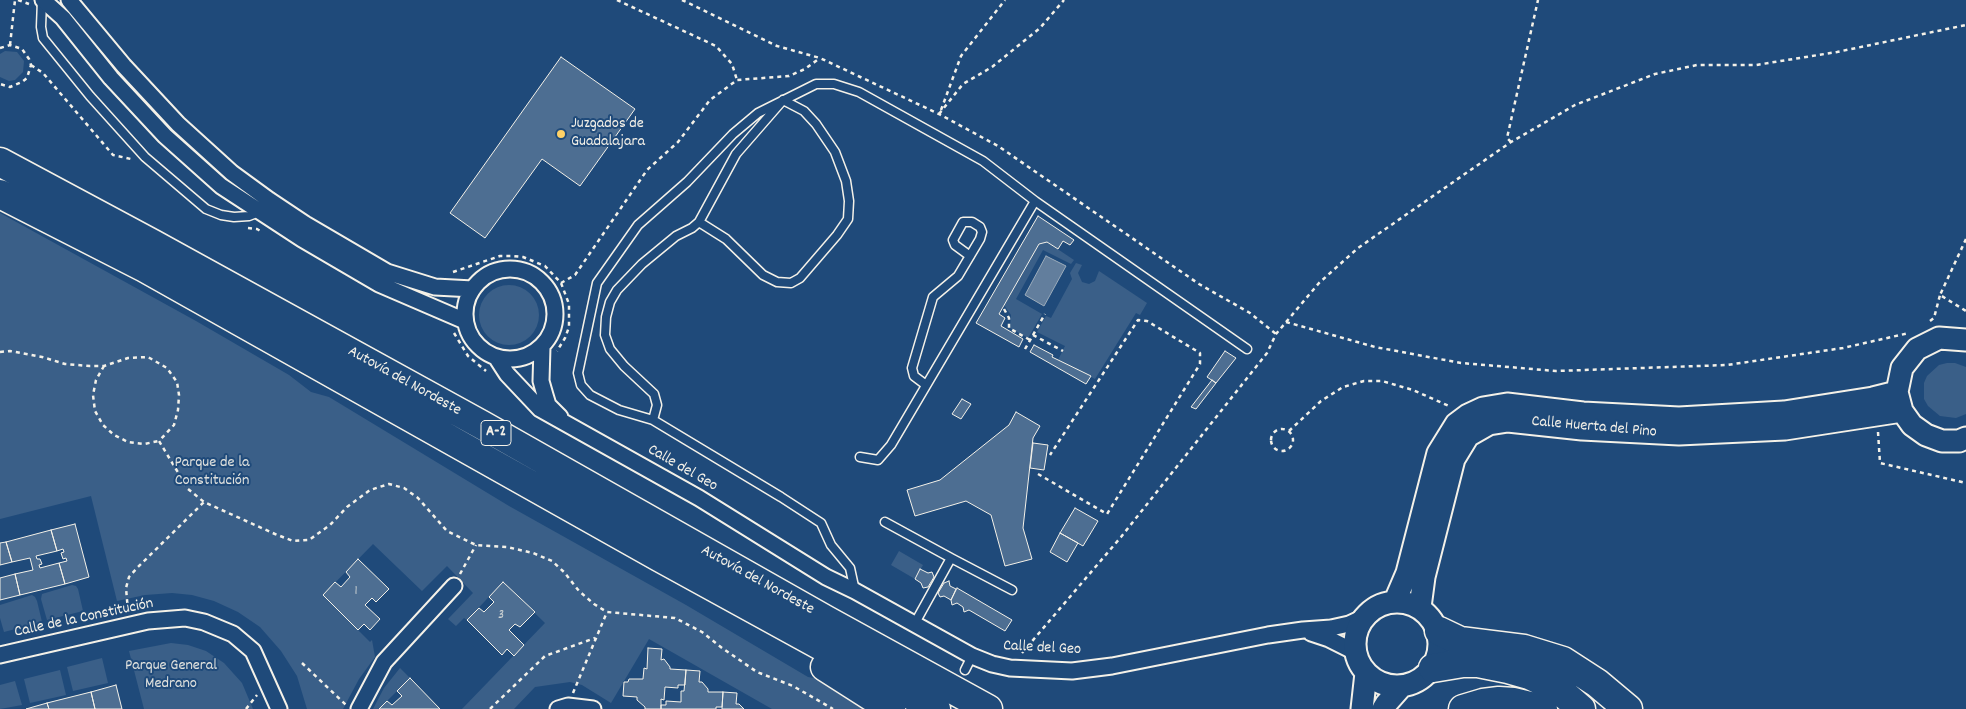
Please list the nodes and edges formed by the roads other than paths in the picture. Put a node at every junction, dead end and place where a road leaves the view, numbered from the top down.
1 (43, 0) edge
2 (69, 0) edge
3 (783, 100) junction
4 (0, 162) edge
5 (0, 194) edge
6 (1035, 201) junction
7 (259, 212) junction
8 (699, 222) junction
9 (970, 256) junction
10 (473, 289) junction
11 (465, 321) junction
12 (1966, 340) edge
13 (1247, 349) dead end
14 (548, 352) junction
15 (496, 357) junction
16 (926, 385) junction
17 (1900, 402) junction
18 (653, 420) junction
19 (567, 425) junction
20 (1966, 438) edge
21 (860, 457) dead end
22 (885, 522) dead end
23 (659, 557) junction
24 (951, 558) junction
25 (454, 586) road end
26 (855, 590) junction
27 (1012, 590) dead end
28 (1395, 601) junction
29 (1420, 607) junction
30 (1364, 617) junction
31 (915, 623) junction
32 (1302, 630) junction
33 (1438, 631) junction
34 (1355, 652) junction
35 (0, 655) edge
36 (972, 656) junction
37 (1433, 668) junction
38 (965, 670) dead end
39 (1366, 673) junction
40 (1401, 686) junction
41 (354, 708) edge
42 (563, 708) edge
43 (279, 709) edge
44 (593, 709) edge
45 (891, 709) edge
46 (936, 709) edge
47 (988, 709) edge
48 (1362, 709) edge
49 (1383, 709) edge
50 (1463, 709) edge
51 (1544, 709) edge
52 (1580, 709) edge
53 (1628, 709) edge

1 - 7 street
1 - 7 lane
2 - 10 street
3 - 6 lane
3 - 8 lane
3 - 8 lane
3 - 18 lane
4 - 47 highway, Autovía del Nordeste / A-2
5 - 23 highway, Autovía del Nordeste / A-2
6 - 13 lane
6 - 16 lane
7 - 11 street
8 - 18 lane
9 - 9 lane
9 - 16 lane
10 - 11 street
10 - 14 street
11 - 15 street
12 - 17 street
14 - 15 street
14 - 19 street, Calle del Geo
15 - 19 street, Calle del Geo
16 - 21 lane
17 - 20 street
17 - 28 street
17 - 29 street, Calle Huerta del Pino
18 - 26 lane
19 - 26 street, Calle del Geo
22 - 24 lane
23 - 45 highway
23 - 46 highway, Autovía del Nordeste / A-2
24 - 27 lane
24 - 31 lane
25 - 41 street
26 - 31 street, Calle del Geo
28 - 29 street
28 - 30 street
29 - 33 street
30 - 32 street, Calle del Geo
30 - 34 street
31 - 36 street, Calle del Geo
32 - 34 street, Calle del Geo
32 - 36 street, Calle del Geo
33 - 37 street
33 - 53 highway
34 - 39 street
35 - 43 street, Calle de la Constitución
36 - 38 lane
37 - 40 street
37 - 52 highway
39 - 40 street
39 - 48 street
40 - 49 street
42 - 44 street
50 - 51 highway

